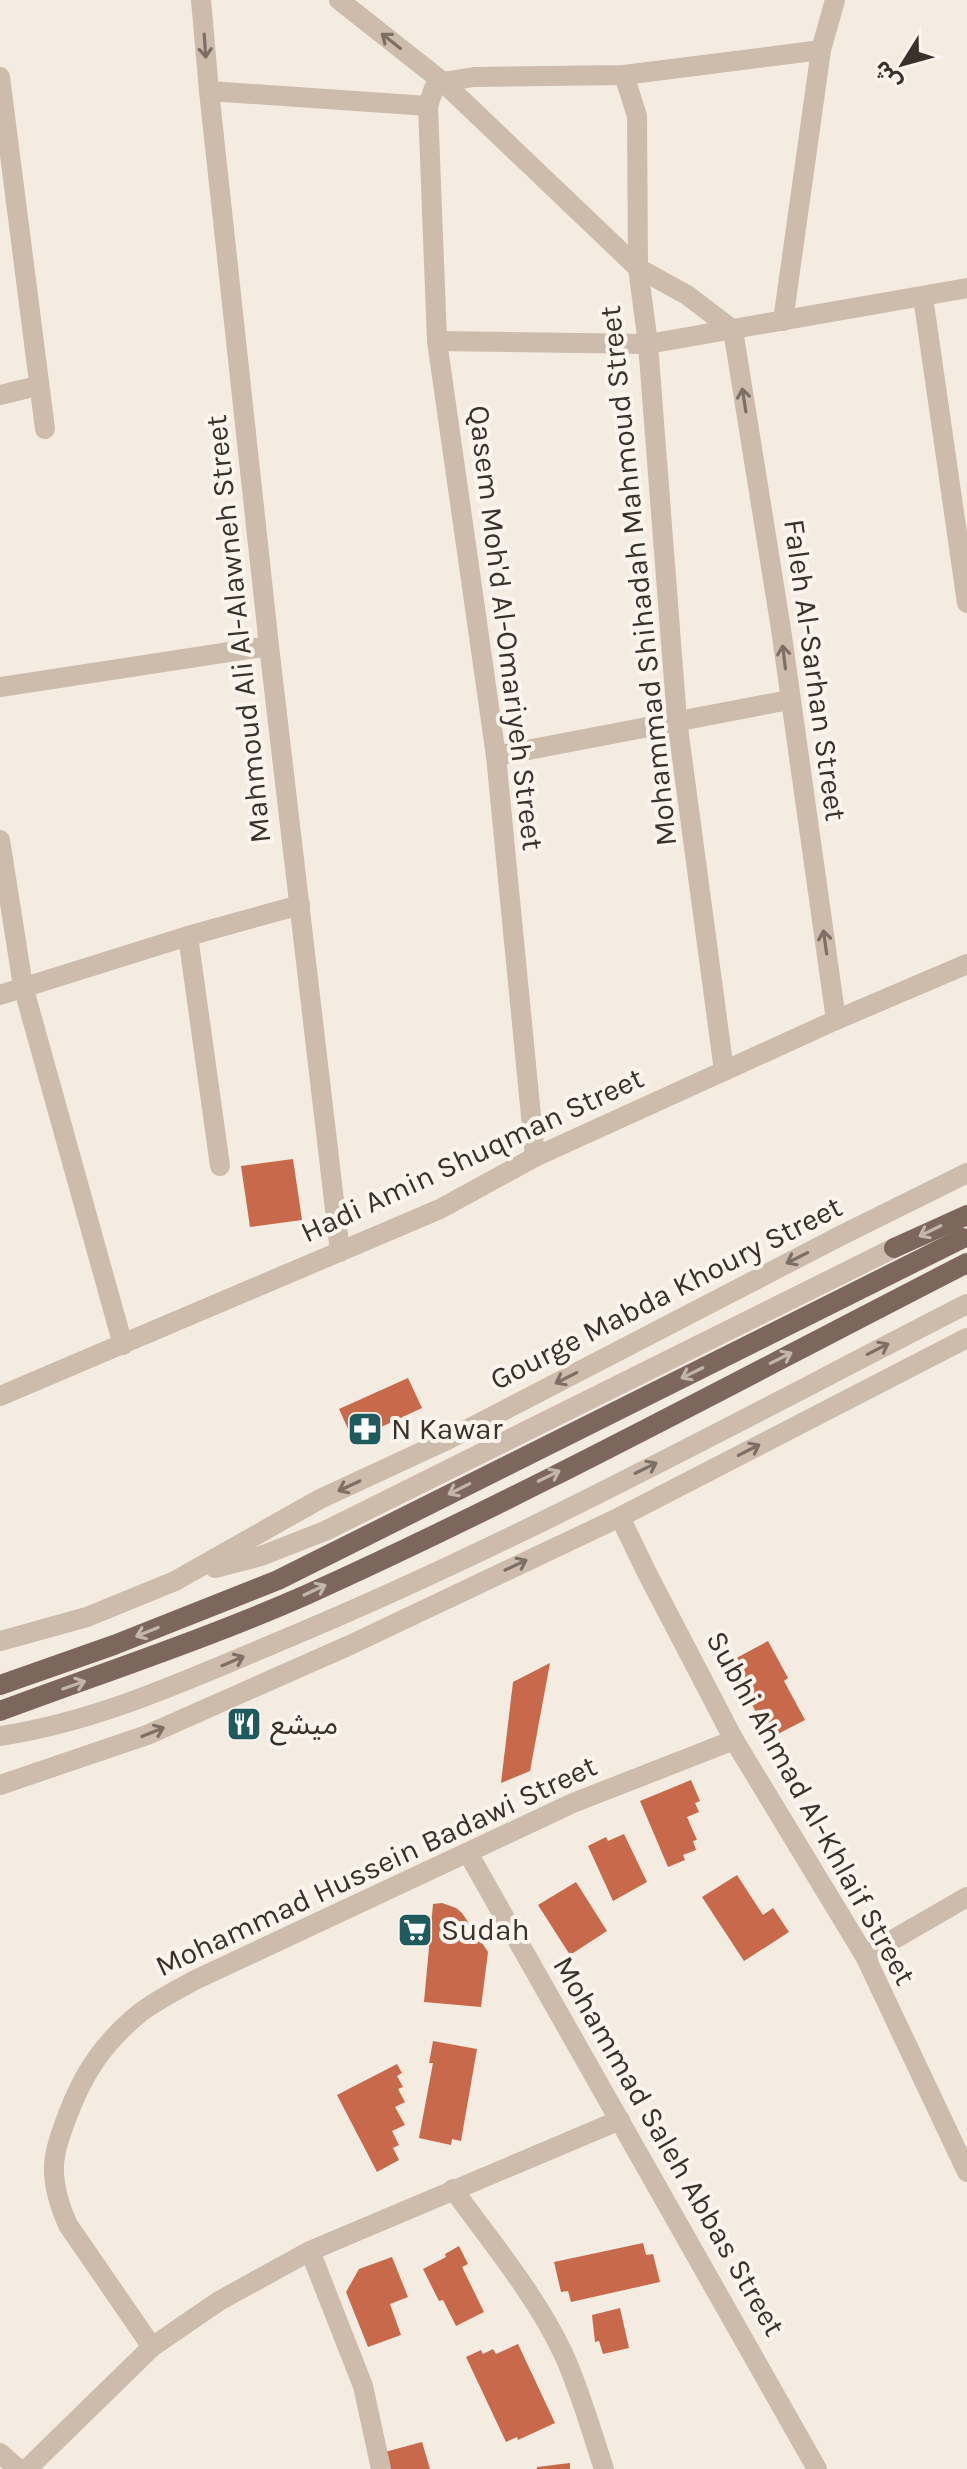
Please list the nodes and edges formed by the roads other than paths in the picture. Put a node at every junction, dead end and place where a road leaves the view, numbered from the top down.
1 (201, 0) edge
2 (339, 0) edge
3 (835, 0) edge
4 (821, 50) junction
5 (624, 75) junction
6 (0, 77) edge
7 (443, 82) junction
8 (209, 91) junction
9 (428, 106) junction
10 (638, 268) junction
11 (967, 288) edge
12 (923, 297) junction
13 (783, 321) junction
14 (733, 330) junction
15 (437, 341) junction
16 (648, 344) junction
17 (37, 386) junction
18 (0, 395) edge
19 (45, 429) dead end
20 (967, 603) edge
21 (269, 646) junction
22 (0, 687) edge
23 (789, 700) junction
24 (677, 720) junction
25 (496, 756) junction
26 (0, 840) edge
27 (300, 905) junction
28 (188, 936) junction
29 (967, 964) edge
30 (23, 986) junction
31 (0, 995) edge
32 (836, 1020) junction
33 (724, 1071) junction
34 (535, 1157) junction
35 (220, 1166) dead end
36 (967, 1173) edge
37 (967, 1183) edge
38 (967, 1215) edge
39 (840, 1236) junction
40 (963, 1238) dead end
41 (894, 1248) joint
42 (340, 1252) junction
43 (967, 1263) edge
44 (967, 1304) edge
45 (966, 1344) edge
46 (123, 1345) junction
47 (0, 1396) edge
48 (620, 1517) junction
49 (512, 1535) junction
50 (195, 1571) junction
51 (0, 1641) edge
52 (350, 1645) junction
53 (0, 1685) edge
54 (0, 1711) edge
55 (0, 1736) edge
56 (734, 1740) junction
57 (0, 1785) edge
58 (468, 1853) junction
59 (967, 1897) edge
60 (865, 1956) junction
61 (620, 2120) junction
62 (967, 2172) edge
63 (453, 2189) junction
64 (310, 2251) junction
65 (152, 2347) junction
66 (0, 2453) edge
67 (18, 2469) edge
68 (27, 2469) edge
69 (381, 2469) edge
70 (604, 2469) edge
71 (817, 2469) edge

1 -> 8 street, Mahmoud Ali Al-Alawneh Street
7 -> 2 street
3 - 4 street
4 - 5 street
4 - 13 street
5 - 7 street
5 - 10 street, Mohammad Shihadah Mahmoud Street
6 - 17 street
7 - 9 street
7 - 10 street
8 - 9 street
8 - 21 street, Mahmoud Ali Al-Alawneh Street
9 - 15 street, Qasem Moh'd Al-Omariyeh Street
10 - 14 street
10 - 16 street, Mohammad Shihadah Mahmoud Street
11 - 12 street
12 - 13 street
12 - 20 street
13 - 14 street
14 - 16 street
23 -> 14 street, Faleh Al-Sarhan Street
15 - 16 street
15 - 25 street, Qasem Moh'd Al-Omariyeh Street
16 - 24 street, Mohammad Shihadah Mahmoud Street
17 - 18 street
17 - 19 street
21 - 22 street
21 - 27 street, Mahmoud Ali Al-Alawneh Street
23 - 24 street
32 -> 23 street, Faleh Al-Sarhan Street
24 - 25 street
24 - 33 street, Mohammad Shihadah Mahmoud Street
25 - 34 street, Qasem Moh'd Al-Omariyeh Street
26 - 30 street
27 - 28 street
27 - 42 street, Mahmoud Ali Al-Alawneh Street
28 - 30 street
28 - 35 street
29 - 32 street, Hadi Amin Shuqman Street
30 - 31 street
30 - 46 street
32 - 33 street, Hadi Amin Shuqman Street
33 - 34 street, Hadi Amin Shuqman Street
34 - 42 street, Hadi Amin Shuqman Street
36 - 39 street, Gourge Mabda Khoury Street
37 - 39 street
38 -> 41 main road
39 -> 50 street, Gourge Mabda Khoury Street
40 -> 53 main road
41 - 50 street
42 - 46 street, Hadi Amin Shuqman Street
54 -> 43 main road
49 -> 44 street
48 -> 45 street
46 - 47 street, Hadi Amin Shuqman Street
52 -> 48 street
48 - 56 street, Subhi Ahmad Al-Khlaif Street
49 - 52 street
55 -> 49 street
50 - 51 street, Gourge Mabda Khoury Street
57 -> 52 street
56 - 58 street, Mohammad Hussein Badawi Street
56 - 60 street, Subhi Ahmad Al-Khlaif Street
58 - 61 street, Mohammad Saleh Abbas Street
58 - 65 street, Mohammad Hussein Badawi Street
59 - 60 street
60 - 62 street, Subhi Ahmad Al-Khlaif Street
61 - 63 street
61 - 71 street, Mohammad Saleh Abbas Street
63 - 64 street
63 - 70 street
64 - 65 street
64 - 69 street
65 - 68 street
66 - 67 street

